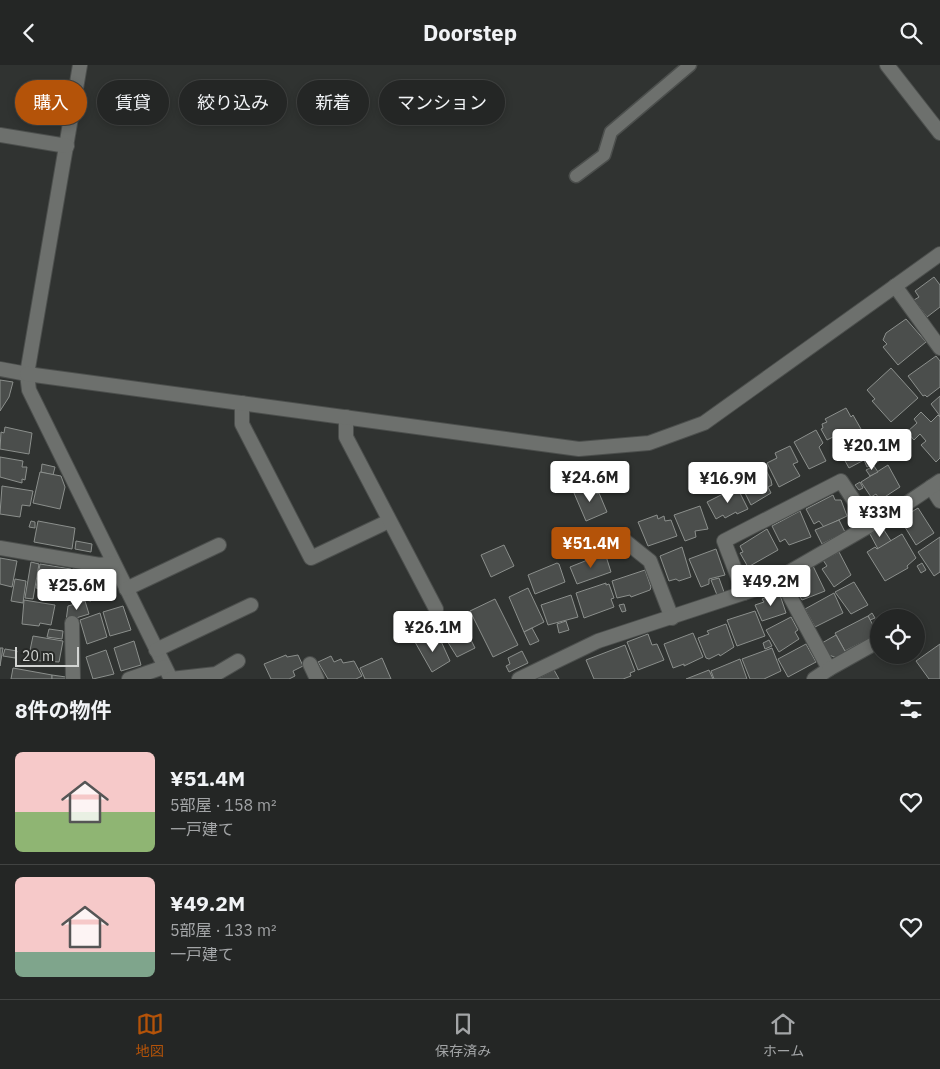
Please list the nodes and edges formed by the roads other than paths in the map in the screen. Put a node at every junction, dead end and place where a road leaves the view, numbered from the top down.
1 (80, 65) edge
2 (690, 65) edge
3 (887, 65) edge
4 (940, 133) edge
5 (0, 135) edge
6 (67, 146) junction
7 (576, 176) dead end
8 (940, 254) edge
9 (895, 286) junction
10 (940, 349) edge
11 (0, 369) edge
12 (27, 374) junction
13 (242, 403) junction
14 (346, 417) junction
15 (936, 484) edge
16 (940, 501) edge
17 (389, 521) junction
18 (870, 525) junction
19 (620, 537) dead end
20 (219, 545) dead end
21 (0, 548) edge
22 (113, 563) junction
23 (780, 578) junction
24 (126, 589) junction
25 (744, 593) junction
26 (251, 605) dead end
27 (436, 609) dead end
28 (672, 618) junction
29 (72, 623) dead end
30 (870, 646) edge
31 (156, 650) junction
32 (238, 661) dead end
33 (310, 664) dead end
34 (829, 669) junction
35 (168, 675) edge
36 (73, 679) edge
37 (129, 679) edge
38 (317, 679) edge
39 (518, 679) edge
40 (814, 679) edge

1 - 6 street
2 - 7 lane
3 - 4 street
5 - 6 street
6 - 12 street
8 - 9 street
9 - 10 street
9 - 14 street
11 - 12 street
12 - 13 street
12 - 22 street
13 - 14 street
13 - 17 street
14 - 17 street
15 - 16 street
15 - 18 street
17 - 27 street
18 - 23 street
18 - 25 street
19 - 28 street
20 - 24 street
21 - 22 street
22 - 24 street
23 - 25 street
23 - 34 street
24 - 31 street
25 - 28 street
26 - 31 street
28 - 39 street
29 - 36 street
30 - 34 street
31 - 35 street
32 - 35 street
33 - 38 street
34 - 40 street
35 - 37 street

